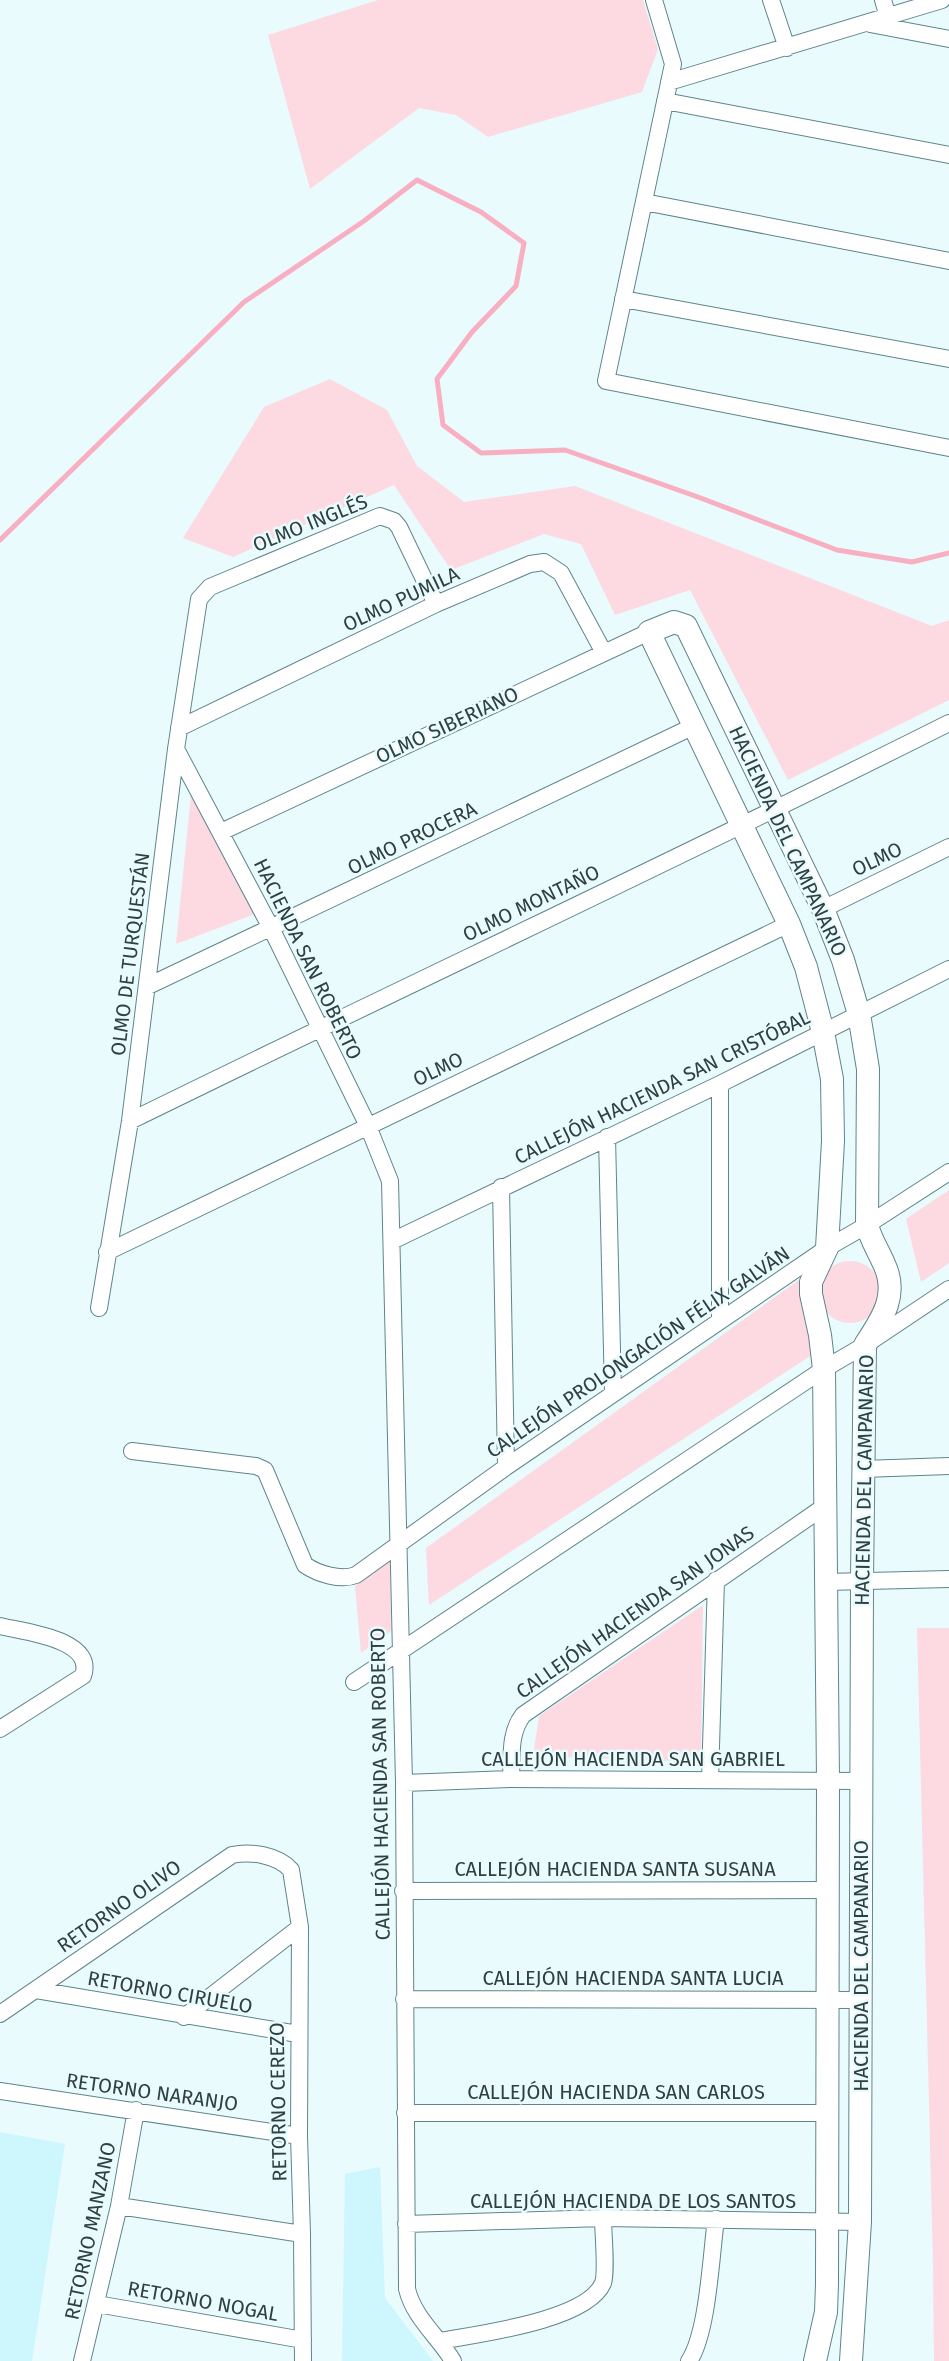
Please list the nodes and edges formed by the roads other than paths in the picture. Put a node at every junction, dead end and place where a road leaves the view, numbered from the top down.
1 (654, 0) edge
2 (771, 0) edge
3 (883, 0) edge
4 (942, 0) edge
5 (888, 17) junction
6 (866, 23) junction
7 (949, 39) edge
8 (787, 48) junction
9 (669, 82) junction
10 (665, 101) junction
11 (949, 155) edge
12 (644, 202) junction
13 (949, 261) edge
14 (623, 299) junction
15 (949, 358) edge
16 (949, 448) edge
17 (436, 604) junction
18 (197, 605) joint
19 (674, 622) joint
20 (649, 632) junction
21 (603, 651) junction
22 (949, 723) edge
23 (694, 726) junction
24 (179, 728) junction
25 (176, 750) junction
26 (776, 809) junction
27 (742, 826) junction
28 (221, 832) junction
29 (949, 847) edge
30 (823, 909) junction
31 (789, 924) junction
32 (271, 928) junction
33 (949, 969) edge
34 (148, 986) junction
35 (859, 1014) junction
36 (319, 1028) junction
37 (823, 1032) junction
38 (720, 1084) junction
39 (130, 1121) junction
40 (368, 1126) junction
41 (608, 1137) junction
42 (949, 1172) edge
43 (501, 1187) junction
44 (392, 1192) joint
45 (867, 1226) junction
46 (392, 1240) junction
47 (827, 1248) junction
48 (107, 1252) junction
49 (949, 1289) edge
50 (99, 1308) dead end
51 (720, 1320) junction
52 (865, 1345) junction
53 (824, 1368) junction
54 (614, 1393) junction
55 (132, 1451) dead end
56 (949, 1466) edge
57 (506, 1467) junction
58 (862, 1469) junction
59 (825, 1506) junction
60 (399, 1544) junction
61 (949, 1579) edge
62 (716, 1580) junction
63 (862, 1580) junction
64 (826, 1582) junction
65 (0, 1626) edge
66 (400, 1653) junction
67 (354, 1683) dead end
68 (0, 1729) edge
69 (511, 1779) junction
70 (710, 1780) junction
71 (828, 1780) junction
72 (861, 1781) junction
73 (404, 1783) junction
74 (269, 1857) joint
75 (828, 1890) junction
76 (403, 1892) junction
77 (300, 1927) junction
78 (36, 1990) junction
79 (404, 1999) junction
80 (827, 2000) junction
81 (861, 2000) junction
82 (0, 2014) edge
83 (184, 2016) junction
84 (298, 2034) junction
85 (0, 2091) edge
86 (136, 2110) junction
87 (827, 2113) junction
88 (405, 2114) junction
89 (298, 2136) junction
90 (119, 2206) junction
91 (603, 2218) junction
92 (716, 2219) junction
93 (828, 2222) junction
94 (860, 2222) junction
95 (406, 2224) junction
96 (302, 2234) junction
97 (97, 2304) junction
98 (303, 2340) junction
99 (440, 2341) junction
100 (82, 2361) edge
101 (303, 2361) edge
102 (453, 2361) edge
103 (689, 2361) edge
104 (815, 2361) edge
105 (851, 2361) edge

1 - 9 street
2 - 8 street
3 - 5 street
4 - 5 street
5 - 6 street
6 - 7 street
6 - 8 street
8 - 9 street
9 - 10 street
10 - 11 street
10 - 12 street
12 - 13 street
12 - 14 street
14 - 15 street
14 - 16 street
17 - 18 street, OLMO INGLÉS
17 - 21 street, OLMO PUMILA
17 - 24 street, OLMO PUMILA
18 - 24 street, OLMO DE TURQUESTÁN
19 - 20 street, OLMO SIBERIANO
19 - 26 street, HACIENDA DEL CAMPANARIO
20 - 21 street, OLMO SIBERIANO
20 - 23 street, HACIENDA DEL CAMPANARIO
21 - 28 street, OLMO SIBERIANO
22 - 26 street, OLMO MONTAÑO
23 - 27 street, HACIENDA DEL CAMPANARIO
23 - 32 street, OLMO PROCERA
24 - 25 street, OLMO DE TURQUESTÁN
25 - 28 street, HACIENDA SAN ROBERTO
25 - 34 street, OLMO DE TURQUESTÁN
26 - 27 street, OLMO MONTAÑO
26 - 30 street, HACIENDA DEL CAMPANARIO
27 - 31 street, HACIENDA DEL CAMPANARIO
27 - 36 street, OLMO MONTAÑO
28 - 32 street, HACIENDA SAN ROBERTO
29 - 30 street, OLMO
30 - 35 street, HACIENDA DEL CAMPANARIO
31 - 37 street, HACIENDA DEL CAMPANARIO
31 - 40 street, OLMO
32 - 34 street, OLMO PROCERA
32 - 36 street, HACIENDA SAN ROBERTO
33 - 35 street, CALLEJÓN HACIENDA SAN CRISTÓBAL
34 - 39 street, OLMO DE TURQUESTÁN
35 - 37 street, CALLEJÓN HACIENDA SAN CRISTÓBAL
35 - 45 street, HACIENDA DEL CAMPANARIO
36 - 39 street, OLMO MONTAÑO
36 - 40 street, HACIENDA SAN ROBERTO
37 - 38 street, CALLEJÓN HACIENDA SAN CRISTÓBAL
37 - 47 street, HACIENDA DEL CAMPANARIO
38 - 41 street, CALLEJÓN HACIENDA SAN CRISTÓBAL
38 - 51 street
39 - 48 street, OLMO DE TURQUESTÁN
40 - 44 street, HACIENDA SAN ROBERTO
40 - 48 street, OLMO
41 - 43 street, CALLEJÓN HACIENDA SAN CRISTÓBAL
41 - 54 street
42 - 45 street, CALLEJÓN PROLONGACIÓN FÉLIX GALVÁN
43 - 46 street, CALLEJÓN HACIENDA SAN CRISTÓBAL
43 - 57 street
44 - 46 street, CALLEJÓN HACIENDA SAN ROBERTO
45 - 47 street, CALLEJÓN PROLONGACIÓN FÉLIX GALVÁN
45 - 52 street, HACIENDA DEL CAMPANARIO
46 - 60 street, CALLEJÓN HACIENDA SAN ROBERTO
47 - 51 street, CALLEJÓN PROLONGACIÓN FÉLIX GALVÁN
47 - 53 street, HACIENDA DEL CAMPANARIO
48 - 50 street, OLMO DE TURQUESTÁN
49 - 52 street
51 - 54 street, CALLEJÓN PROLONGACIÓN FÉLIX GALVÁN
52 - 53 street
52 - 58 street, HACIENDA DEL CAMPANARIO
53 - 59 street, HACIENDA DEL CAMPANARIO
53 - 66 street
54 - 57 street, CALLEJÓN PROLONGACIÓN FÉLIX GALVÁN
55 - 60 street, CALLEJÓN PROLONGACIÓN FÉLIX GALVÁN
56 - 58 street
57 - 60 street, CALLEJÓN PROLONGACIÓN FÉLIX GALVÁN
58 - 63 street, HACIENDA DEL CAMPANARIO
59 - 62 street, CALLEJÓN HACIENDA SAN JONAS
59 - 64 street, HACIENDA DEL CAMPANARIO
60 - 66 street, CALLEJÓN HACIENDA SAN ROBERTO
61 - 63 street
62 - 69 street, CALLEJÓN HACIENDA SAN JONAS
62 - 70 street
63 - 64 street
63 - 72 street, HACIENDA DEL CAMPANARIO
64 - 71 street, HACIENDA DEL CAMPANARIO
65 - 68 street
66 - 67 street
66 - 73 street, CALLEJÓN HACIENDA SAN ROBERTO
69 - 70 street, CALLEJÓN HACIENDA SAN GABRIEL
69 - 73 street, CALLEJÓN HACIENDA SAN GABRIEL
70 - 71 street, CALLEJÓN HACIENDA SAN GABRIEL
71 - 72 street, CALLEJÓN HACIENDA SAN GABRIEL
71 - 75 street, HACIENDA DEL CAMPANARIO
72 - 81 street, HACIENDA DEL CAMPANARIO
73 - 76 street, CALLEJÓN HACIENDA SAN ROBERTO
74 - 77 street, RETORNO CEREZO
74 - 78 street, RETORNO OLIVO
75 - 76 street, CALLEJÓN HACIENDA SANTA SUSANA
75 - 80 street, HACIENDA DEL CAMPANARIO
76 - 79 street, CALLEJÓN HACIENDA SAN ROBERTO
77 - 83 street
77 - 84 street, RETORNO CEREZO
78 - 82 street, RETORNO OLIVO
78 - 83 street, RETORNO CIRUELO
79 - 80 street, CALLEJÓN HACIENDA SANTA LUCIA
79 - 88 street, CALLEJÓN HACIENDA SAN ROBERTO
80 - 81 street, CALLEJÓN HACIENDA SANTA LUCIA
80 - 87 street, HACIENDA DEL CAMPANARIO
81 - 94 street, HACIENDA DEL CAMPANARIO
83 - 84 street, RETORNO CIRUELO
84 - 89 street, RETORNO CEREZO
85 - 86 street, RETORNO NARANJO
86 - 89 street, RETORNO NARANJO
86 - 90 street, RETORNO MANZANO
87 - 88 street, CALLEJÓN HACIENDA SAN CARLOS
87 - 93 street, HACIENDA DEL CAMPANARIO
88 - 95 street, CALLEJÓN HACIENDA SAN ROBERTO
89 - 96 street, RETORNO CEREZO
90 - 96 street
90 - 97 street, RETORNO MANZANO
91 - 92 street, CALLEJÓN HACIENDA DE LOS SANTOS
91 - 95 street, CALLEJÓN HACIENDA DE LOS SANTOS
91 - 99 street
92 - 93 street, CALLEJÓN HACIENDA DE LOS SANTOS
92 - 103 street
93 - 94 street, CALLEJÓN HACIENDA DE LOS SANTOS
93 - 104 street, HACIENDA DEL CAMPANARIO
94 - 105 street, HACIENDA DEL CAMPANARIO
95 - 99 street, CALLEJÓN HACIENDA SAN ROBERTO
96 - 98 street, RETORNO CEREZO
97 - 98 street, RETORNO NOGAL
97 - 100 street, RETORNO MANZANO
98 - 101 street, RETORNO CEREZO
99 - 102 street, CALLEJÓN HACIENDA SAN ROBERTO

